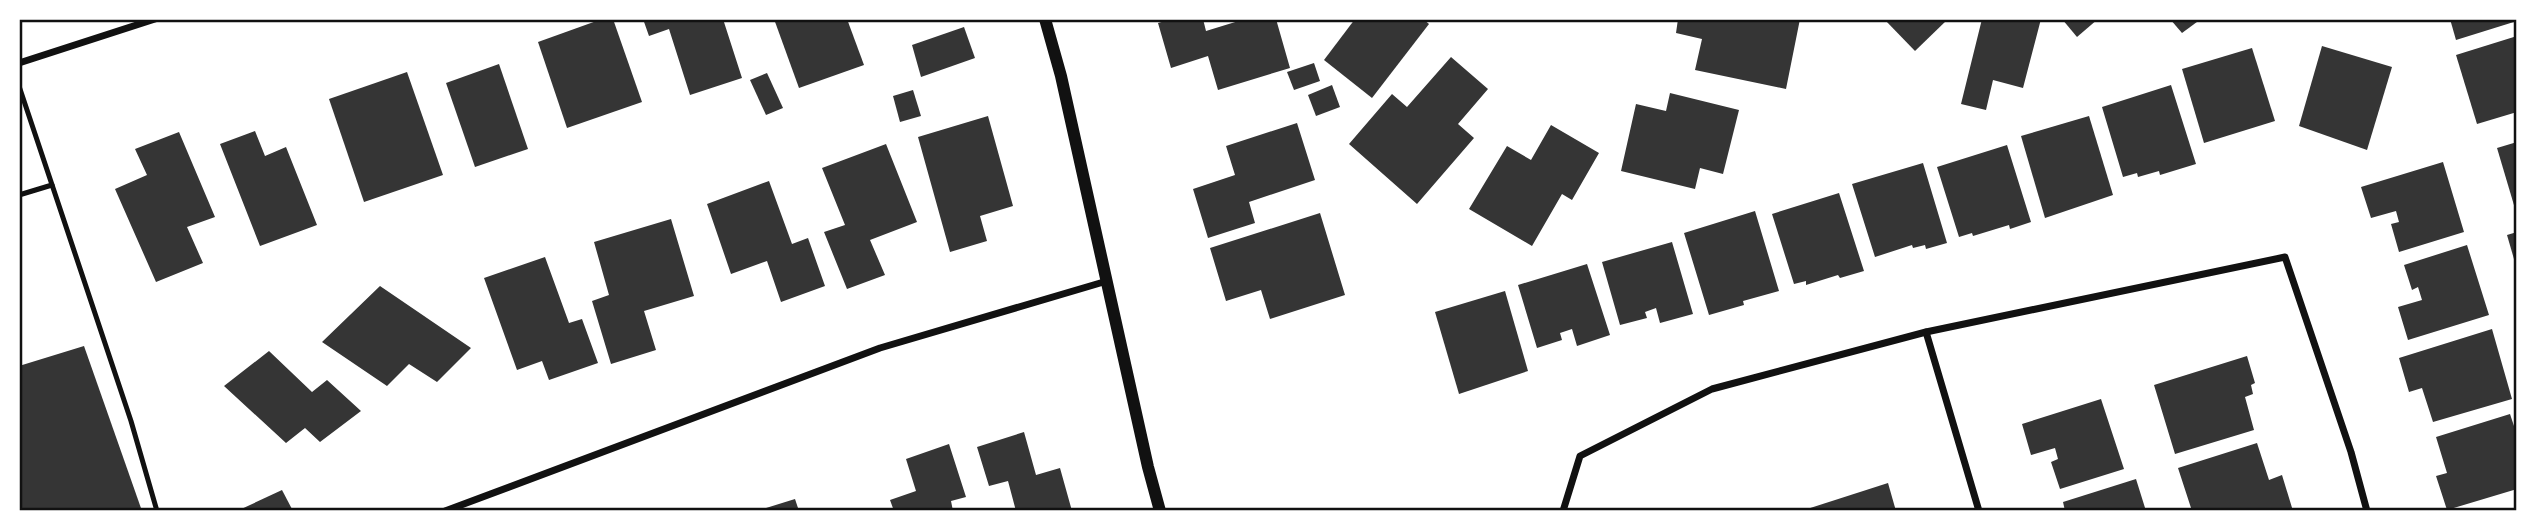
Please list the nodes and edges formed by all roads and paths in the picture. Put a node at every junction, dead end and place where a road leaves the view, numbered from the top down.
1 (155, 19) edge
2 (1045, 19) edge
3 (19, 63) edge
4 (19, 86) edge
5 (52, 185) junction
6 (19, 195) edge
7 (1107, 281) junction
8 (1926, 332) junction
9 (157, 511) edge
10 (444, 511) edge
11 (1160, 511) edge
12 (1563, 511) edge
13 (1979, 511) edge
14 (2367, 511) edge

1 - 3 street
2 - 7 street
4 - 5 lane
5 - 6 lane
5 - 9 lane
7 - 10 street
7 - 11 street
8 - 12 street
8 - 13 street
8 - 14 street

